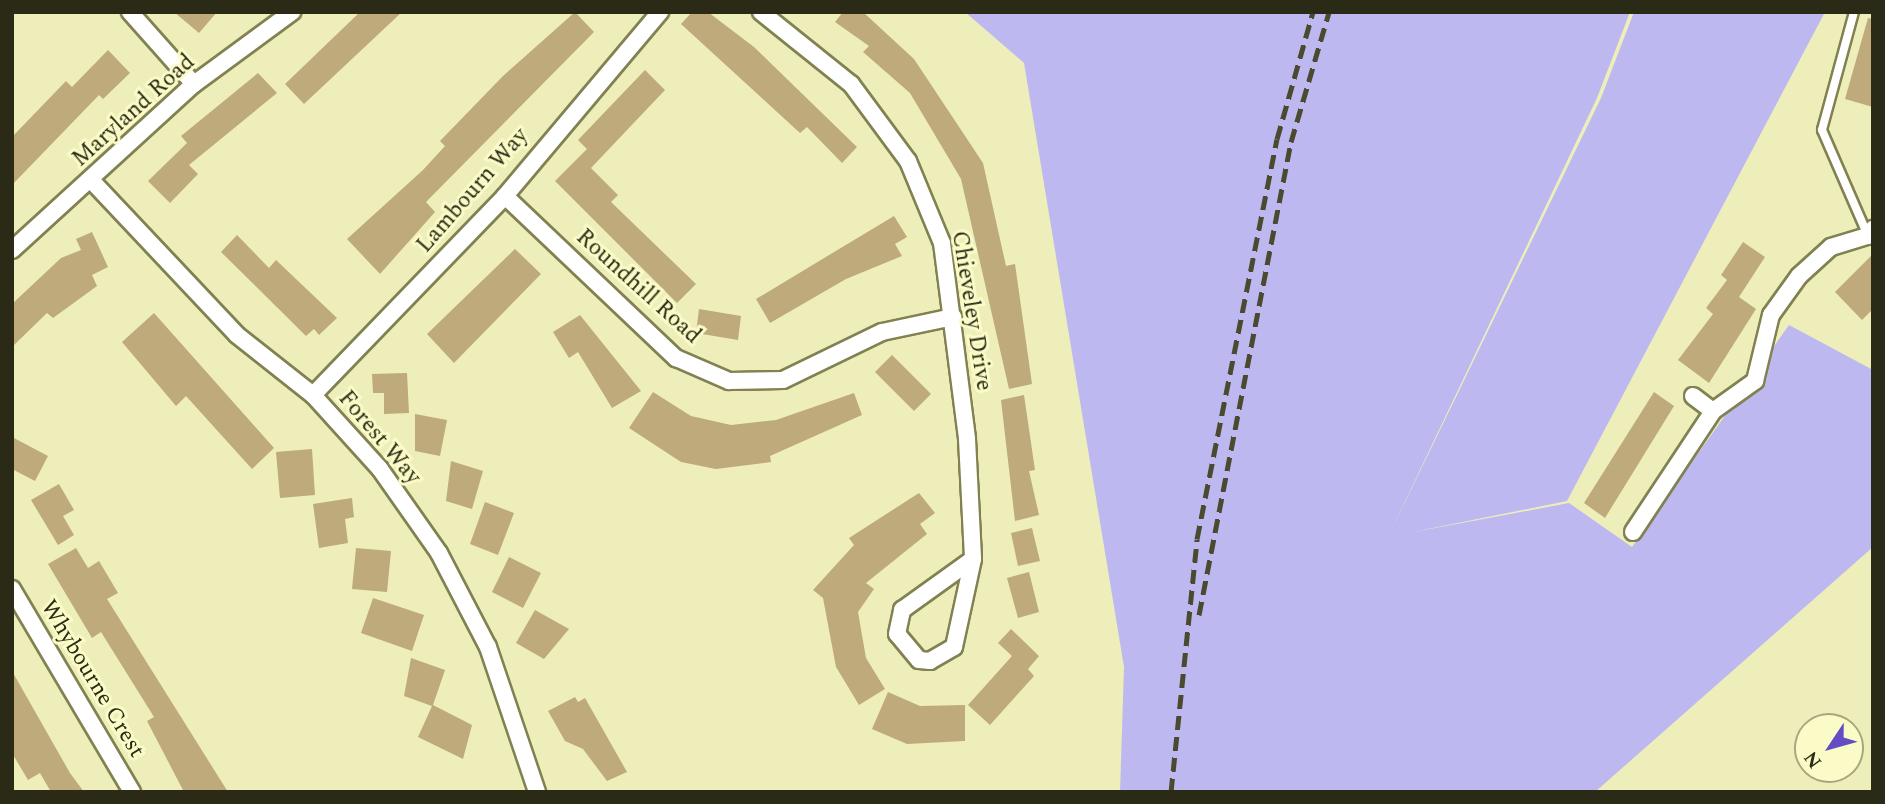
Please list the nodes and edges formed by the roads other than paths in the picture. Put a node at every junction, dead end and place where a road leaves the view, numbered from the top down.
1 (130, 12) edge
2 (292, 12) edge
3 (660, 12) edge
4 (761, 12) edge
5 (1854, 12) edge
6 (194, 84) junction
7 (91, 180) junction
8 (505, 196) junction
9 (1871, 235) edge
10 (12, 250) edge
11 (953, 317) junction
12 (313, 395) junction
13 (1693, 396) dead end
14 (1713, 411) junction
15 (1633, 532) dead end
16 (974, 559) junction
17 (12, 589) edge
18 (132, 792) edge
19 (537, 792) edge

1 - 6 street
2 - 6 street, Maryland Road
3 - 8 street, Lambourn Way
4 - 11 street, Chieveley Drive
5 - 9 lane
6 - 7 street, Maryland Road
7 - 10 street, Maryland Road
7 - 12 street, Forest Way
8 - 11 street, Roundhill Road
8 - 12 street, Lambourn Way
9 - 14 street
11 - 16 street, Chieveley Drive
12 - 19 street, Forest Way
13 - 14 street
14 - 15 street
16 - 16 street, Chieveley Drive
17 - 18 street, Whybourne Crest

